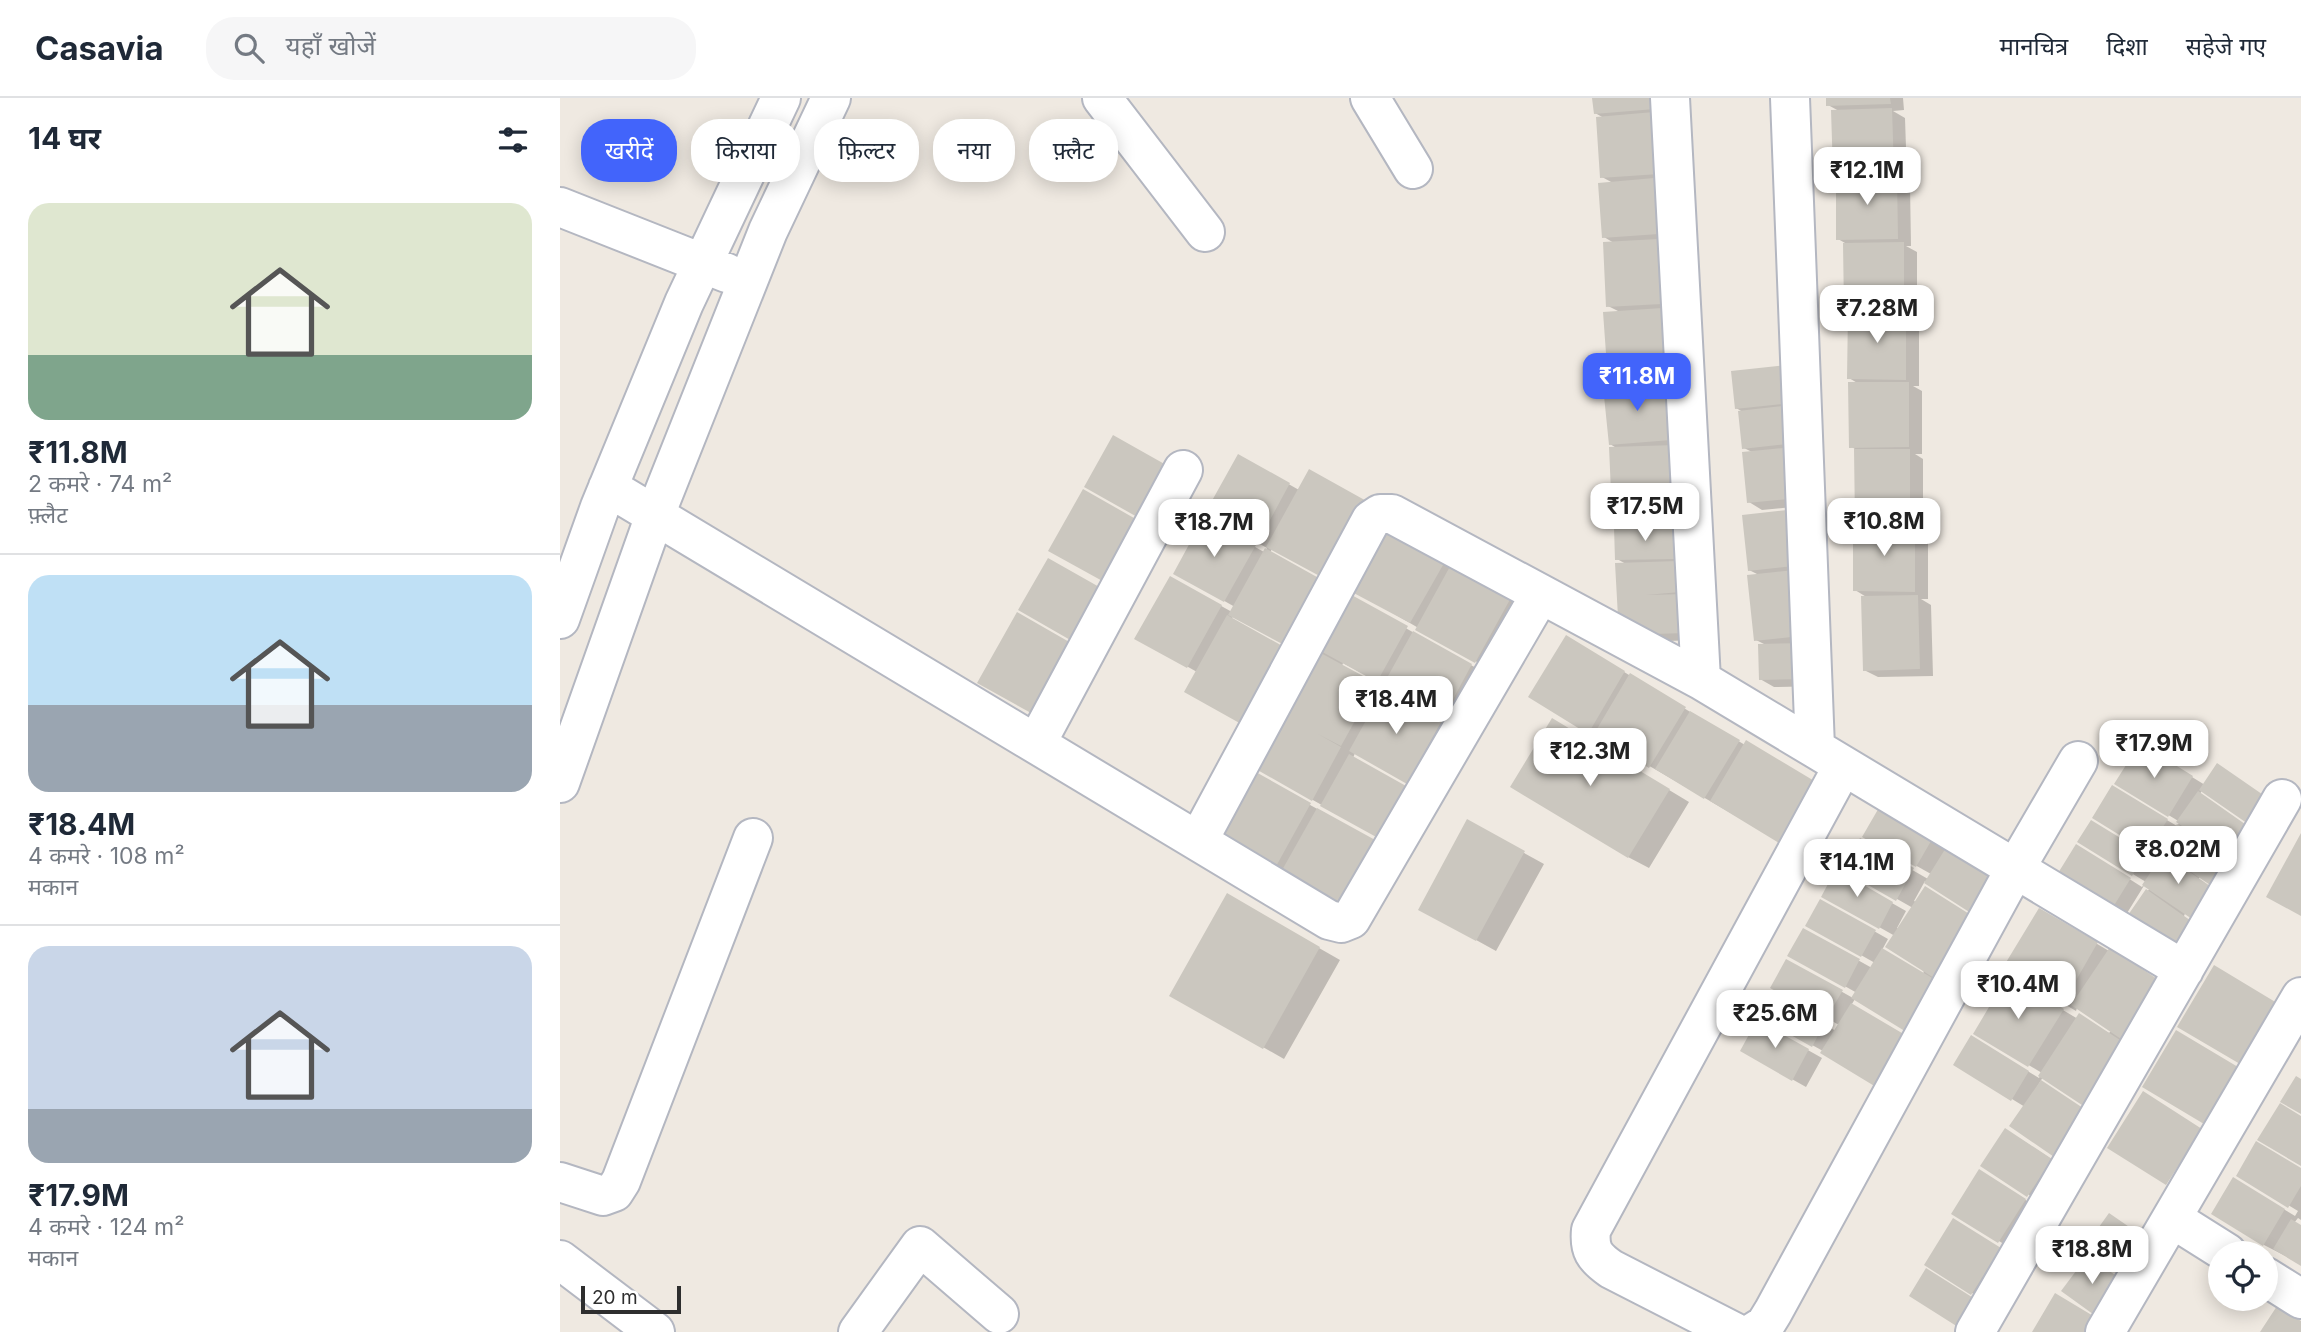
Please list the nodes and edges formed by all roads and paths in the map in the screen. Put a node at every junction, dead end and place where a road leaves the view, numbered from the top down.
1 (781, 98) edge
2 (831, 98) edge
3 (1102, 98) edge
4 (1370, 98) edge
5 (1670, 98) edge
6 (1790, 98) edge
7 (1413, 169) dead end
8 (560, 206) edge
9 (1205, 232) dead end
10 (704, 263) junction
11 (749, 282) junction
12 (1183, 470) dead end
13 (608, 487) junction
14 (656, 515) junction
15 (1540, 595) junction
16 (560, 619) edge
17 (1701, 680) junction
18 (1036, 744) junction
19 (1829, 757) junction
20 (2078, 761) dead end
21 (560, 783) edge
22 (2282, 799) dead end
23 (753, 838) dead end
24 (1198, 841) junction
25 (2015, 869) junction
26 (2184, 970) junction
27 (2301, 997) edge
28 (560, 1182) edge
29 (2173, 1219) junction
30 (2208, 1241) edge
31 (560, 1260) edge
32 (2278, 1285) edge
33 (2301, 1299) edge
34 (999, 1314) dead end
35 (655, 1332) edge
36 (858, 1332) edge
37 (1734, 1332) edge
38 (1754, 1332) edge
39 (1976, 1332) edge
40 (2105, 1332) edge

1 - 10 street
2 - 11 street
3 - 9 street
4 - 7 street
5 - 17 street
6 - 19 street
8 - 10 street
10 - 11 street
10 - 13 street
11 - 14 street
12 - 18 street
13 - 14 street
13 - 16 street
14 - 18 street
14 - 21 street
15 - 17 street
15 - 24 street
15 - 24 street
17 - 19 street
18 - 24 street
19 - 25 street
19 - 37 street
20 - 25 street
22 - 26 street
23 - 28 street
25 - 26 street
25 - 38 street
26 - 39 street
27 - 29 street
29 - 30 street
29 - 40 street
31 - 35 street
32 - 33 street
34 - 36 street

